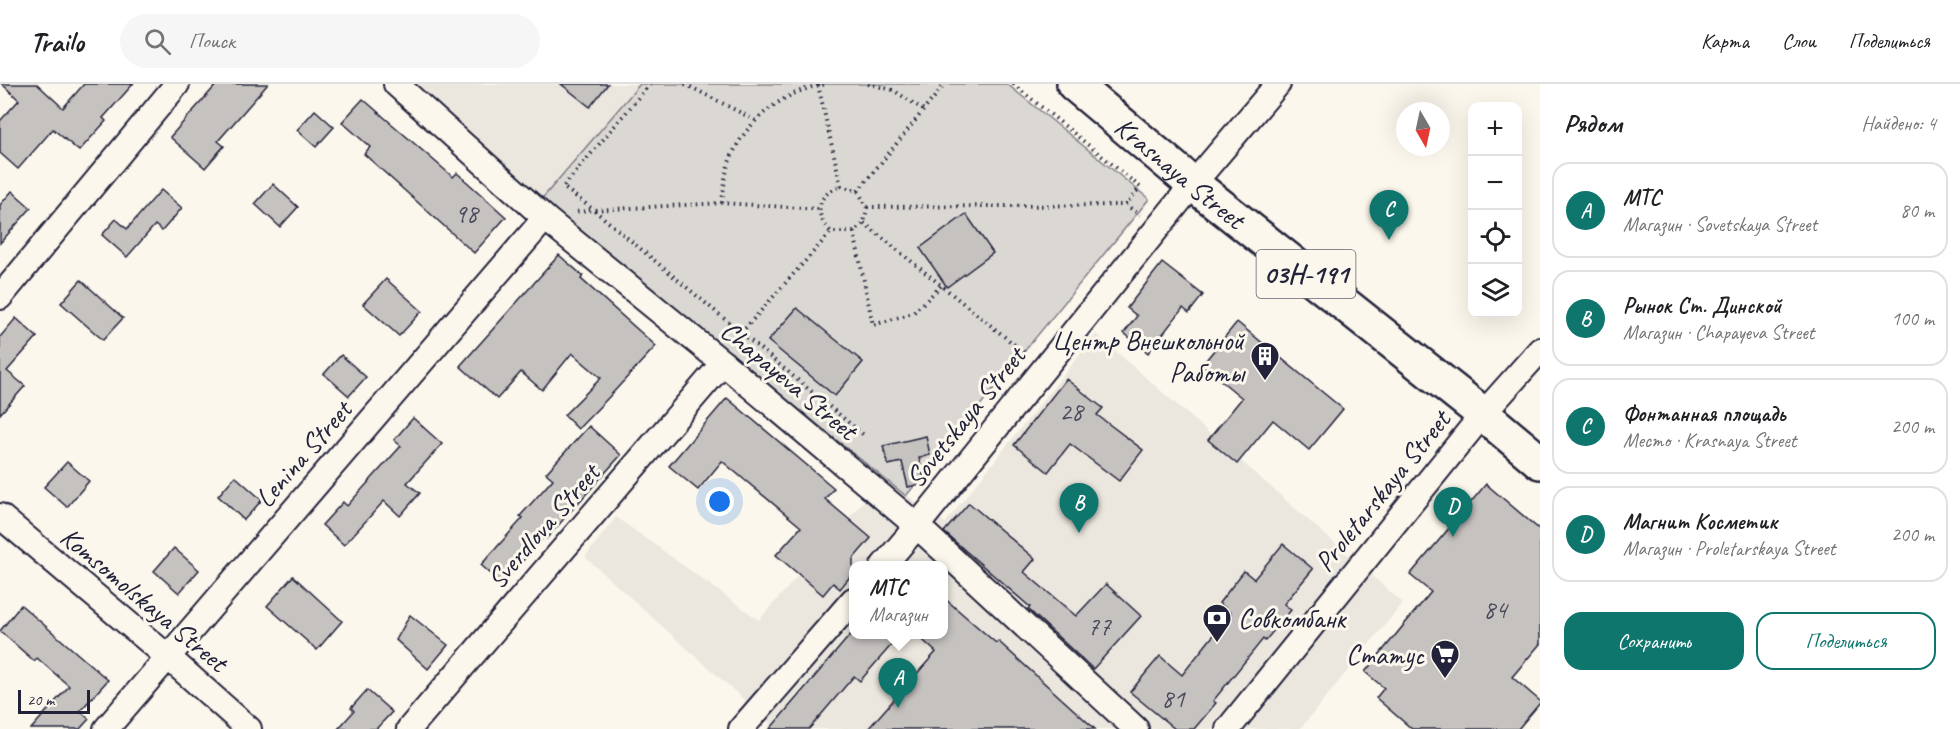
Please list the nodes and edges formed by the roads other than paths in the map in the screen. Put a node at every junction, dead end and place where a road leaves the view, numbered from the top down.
1 (177, 84) edge
2 (396, 84) edge
3 (1074, 84) edge
4 (1278, 84) edge
5 (1193, 184) junction
6 (545, 218) junction
7 (0, 297) edge
8 (1540, 350) edge
9 (723, 363) junction
10 (1483, 414) junction
11 (1540, 462) edge
12 (0, 516) edge
13 (917, 526) junction
14 (887, 561) edge
15 (849, 605) edge
16 (168, 657) junction
17 (106, 729) edge
18 (249, 729) edge
19 (409, 729) edge
20 (741, 729) edge
21 (1136, 729) edge
22 (1228, 729) edge

1 - 7 street
2 - 6 street, Chapayeva Street
3 - 5 main road, Krasnaya Street / 03Н-191
4 - 5 street, Sovetskaya Street
5 - 10 main road, Krasnaya Street / 03Н-191
5 - 13 street, Sovetskaya Street
6 - 9 street, Chapayeva Street
6 - 16 street, Lenina Street
8 - 10 street, Proletarskaya Street
9 - 13 street, Chapayeva Street
9 - 19 street, Sverdlova Street
10 - 11 main road, Krasnaya Street / 03Н-191
10 - 22 street, Proletarskaya Street
12 - 16 street, Komsomolskaya Street
13 - 14 street, Sovetskaya Street
13 - 21 street, Chapayeva Street
15 - 20 street
16 - 17 street, Lenina Street
16 - 18 street, Komsomolskaya Street

